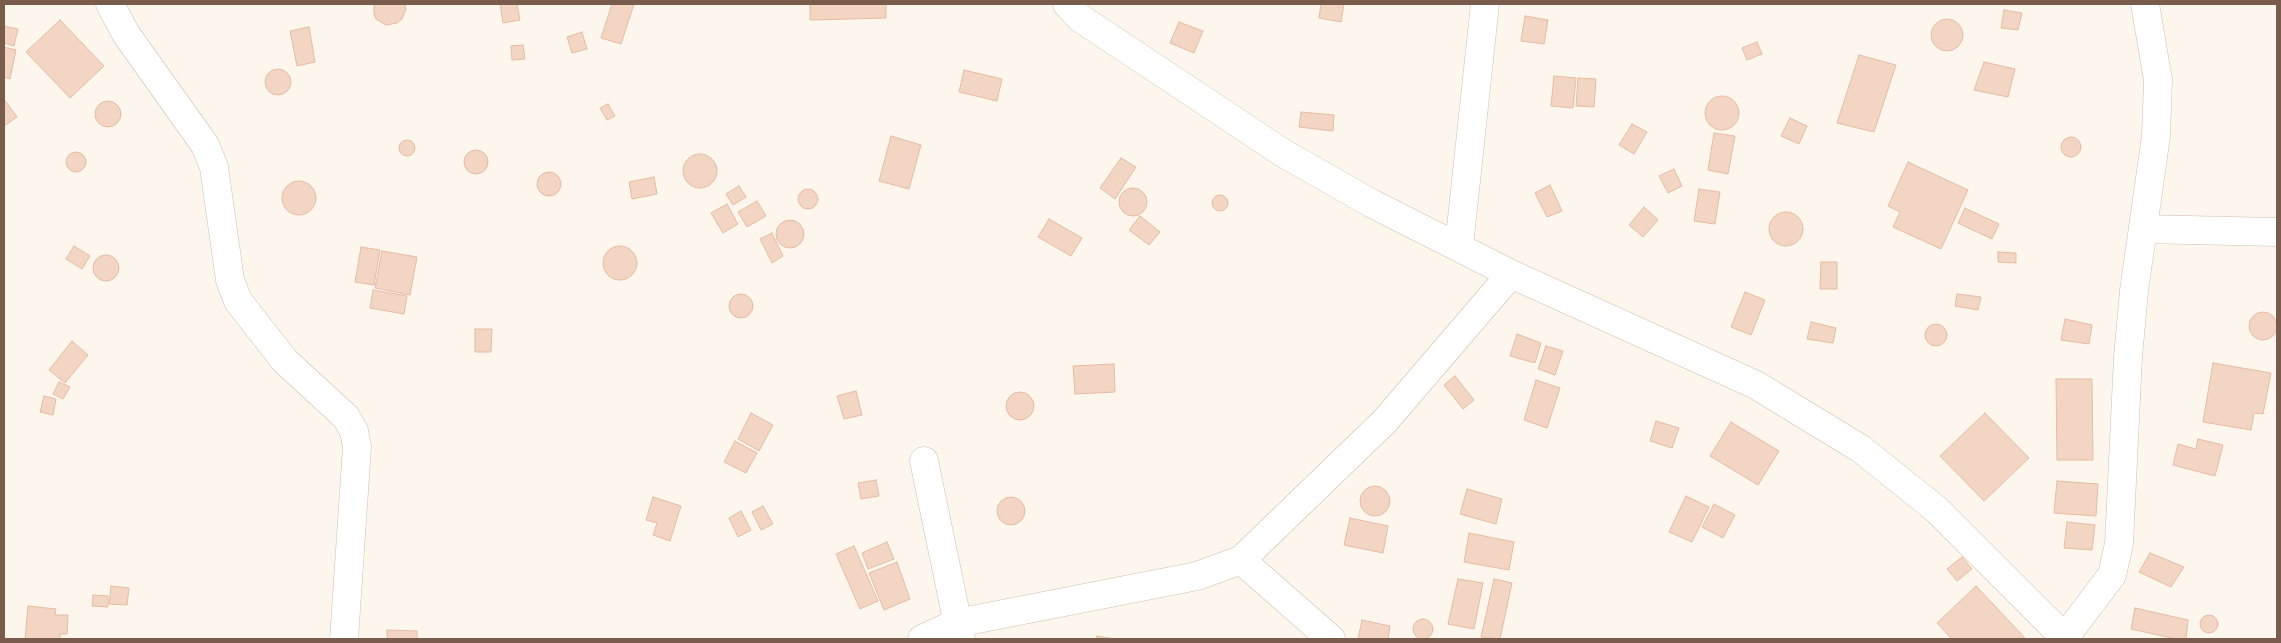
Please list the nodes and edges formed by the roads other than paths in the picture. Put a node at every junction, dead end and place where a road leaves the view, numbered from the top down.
1 (110, 4) edge
2 (1067, 4) edge
3 (1486, 4) edge
4 (2145, 4) edge
5 (2143, 229) junction
6 (2277, 232) edge
7 (1459, 246) junction
8 (1512, 274) junction
9 (924, 461) dead end
10 (1241, 560) junction
11 (959, 631) edge
12 (2065, 638) edge
13 (344, 639) edge
14 (922, 639) edge
15 (1331, 639) edge

1 - 13 street
2 - 7 street
3 - 7 street
4 - 5 street
5 - 6 street
5 - 12 street
7 - 8 street
8 - 10 street
8 - 12 street
9 - 11 street
10 - 11 street
10 - 15 street
11 - 14 street

